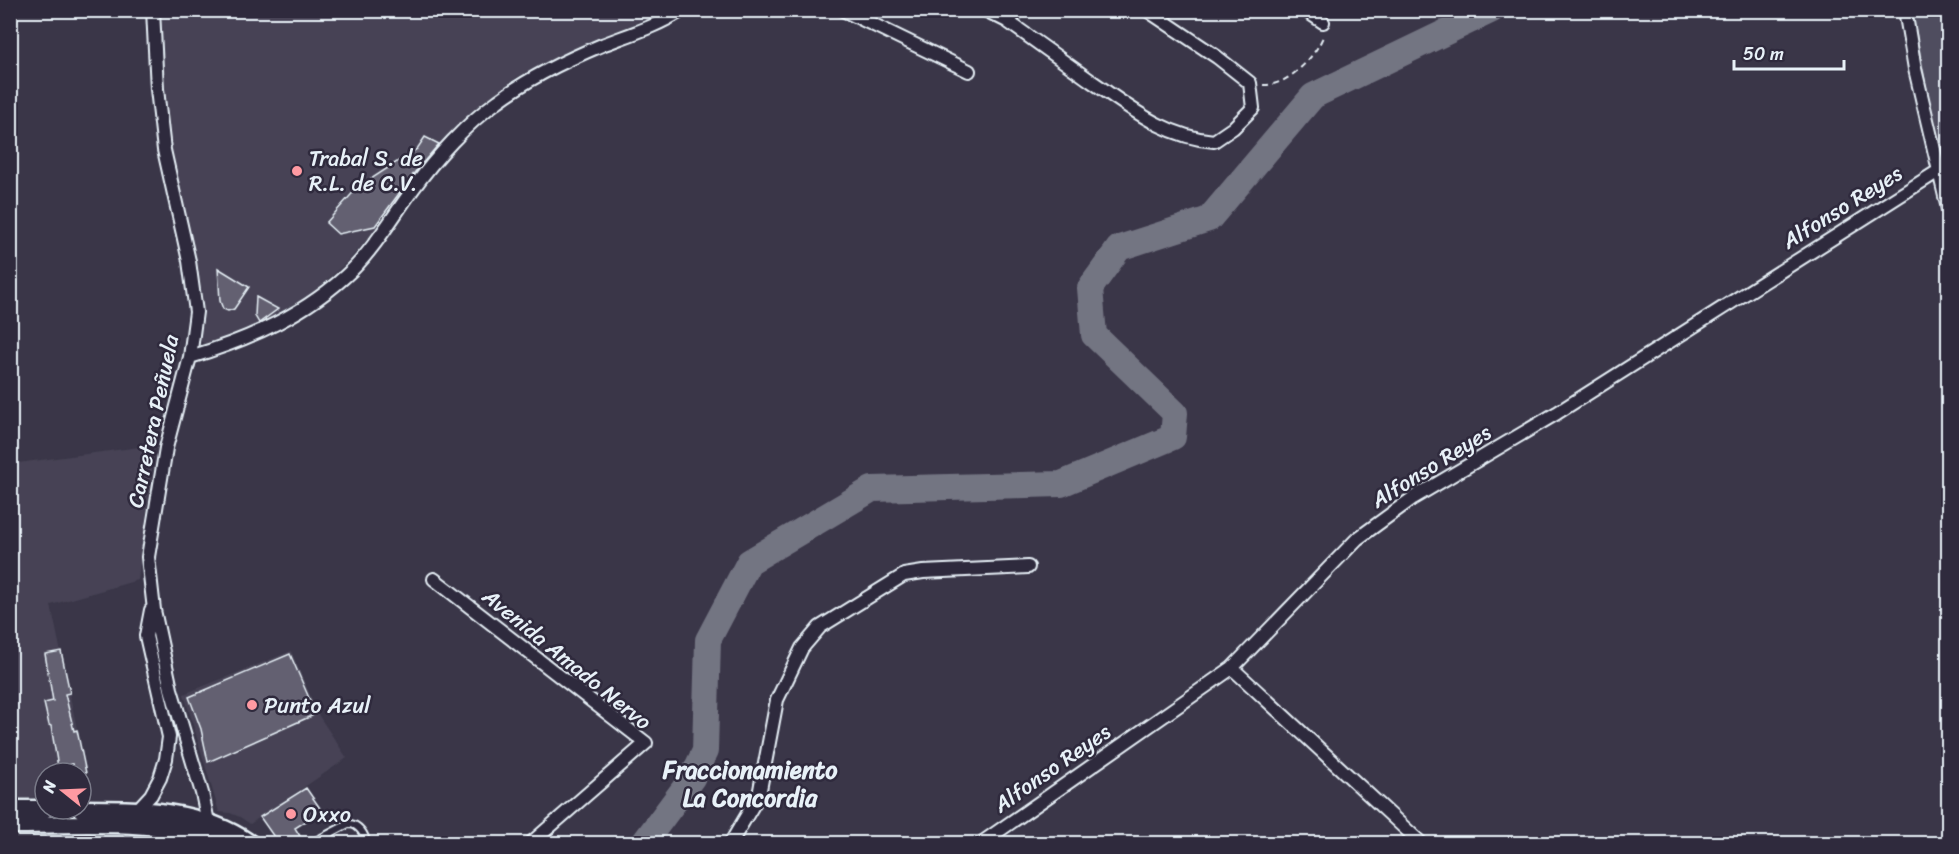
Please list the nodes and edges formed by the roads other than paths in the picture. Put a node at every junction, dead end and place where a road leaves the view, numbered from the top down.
1 (153, 10) edge
2 (681, 10) edge
3 (843, 10) edge
4 (985, 10) edge
5 (1020, 10) edge
6 (1147, 10) edge
7 (1305, 10) edge
8 (1905, 10) edge
9 (1007, 21) junction
10 (1323, 22) road end
11 (969, 71) dead end
12 (1940, 170) junction
13 (1948, 209) edge
14 (190, 357) junction
15 (1028, 567) dead end
16 (434, 579) dead end
17 (153, 600) junction
18 (1232, 668) junction
19 (10, 809) edge
20 (33, 809) edge
21 (138, 809) junction
22 (93, 814) edge
23 (100, 817) junction
24 (10, 825) edge
25 (207, 828) junction
26 (226, 843) edge
27 (251, 843) edge
28 (310, 843) edge
29 (366, 843) edge
30 (530, 843) edge
31 (730, 843) edge
32 (980, 843) edge
33 (1422, 843) edge

1 - 14 street, Carretera Peñuela
2 - 14 street
3 - 11 street
4 - 9 street
5 - 9 street
6 - 9 street
7 - 10 street
8 - 12 street
12 - 13 street
12 - 18 street, Alfonso Reyes
14 - 17 street, Carretera Peñuela
15 - 31 street
16 - 30 street, Avenida Amado Nervo
17 - 21 street
17 - 25 street, Carretera Peñuela
18 - 32 street, Alfonso Reyes
18 - 33 street
19 - 20 main road
21 - 23 main road
21 - 25 main road
22 - 23 main road
23 - 24 main road
23 - 25 main road
25 - 26 main road
25 - 27 main road
28 - 29 lane

